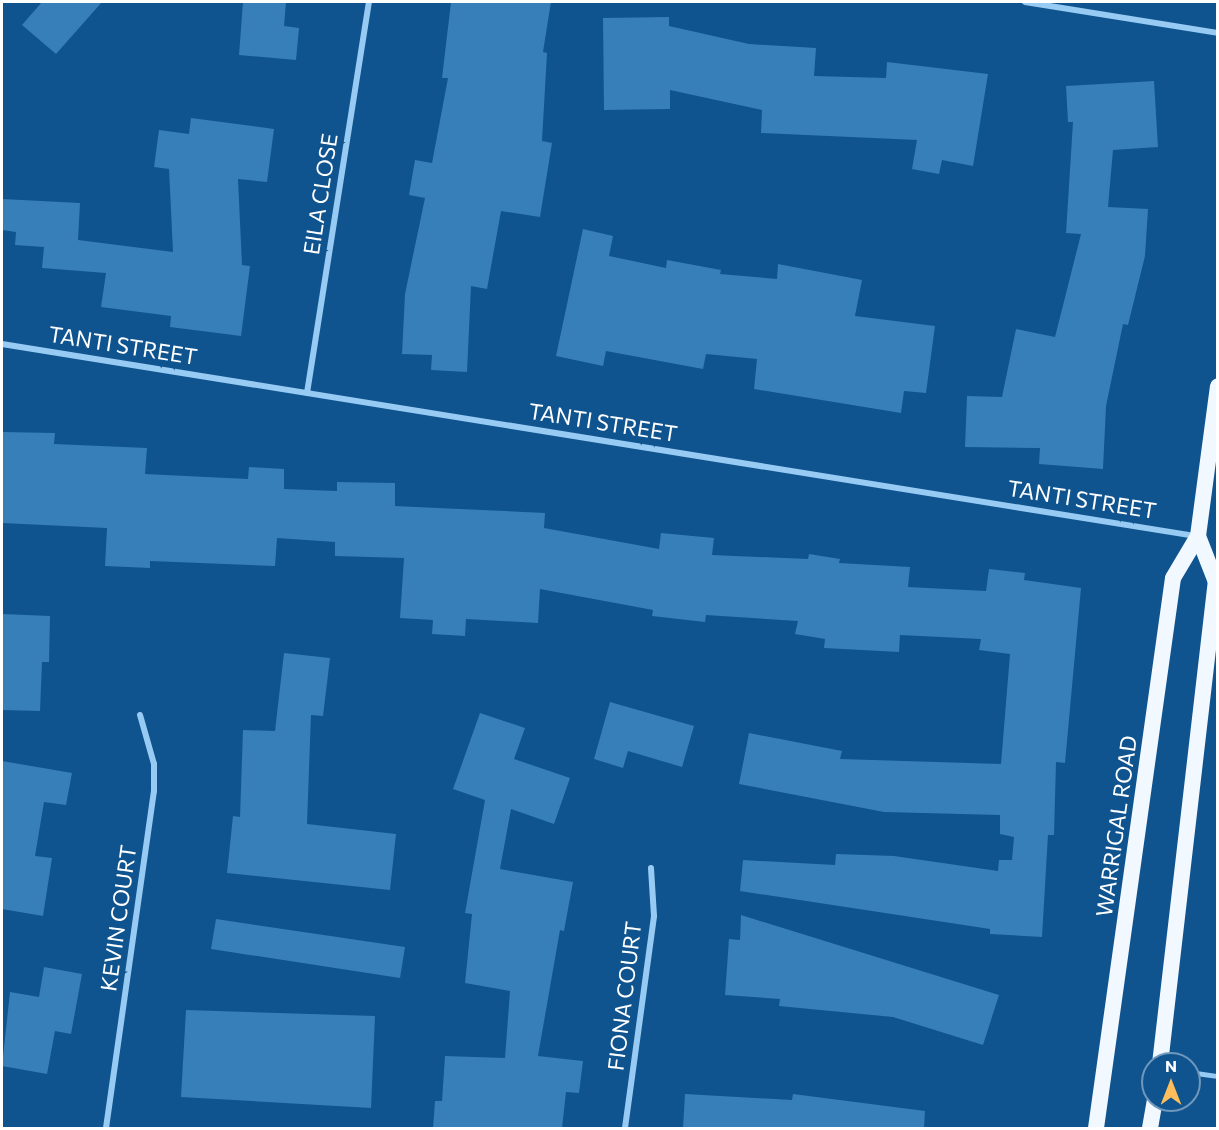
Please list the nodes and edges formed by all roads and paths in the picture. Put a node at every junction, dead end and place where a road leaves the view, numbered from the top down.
1 (369, 2) edge
2 (1025, 2) edge
3 (1218, 33) edge
4 (2, 344) edge
5 (1218, 386) edge
6 (307, 393) junction
7 (1198, 536) junction
8 (140, 715) dead end
9 (651, 868) dead end
10 (1161, 1052) edge
11 (1201, 1074) edge
12 (1218, 1076) edge
13 (1153, 1112) edge
14 (106, 1128) edge
15 (625, 1128) edge
16 (1096, 1128) edge
17 (1150, 1128) edge

1 - 6 street, EILA CLOSE
2 - 3 street
4 - 6 street, TANTI STREET
5 - 7 highway, WARRIGAL ROAD
6 - 7 street, TANTI STREET
7 - 10 highway, WARRIGAL ROAD
7 - 16 highway, WARRIGAL ROAD
8 - 14 street, KEVIN COURT
9 - 15 street, FIONA COURT
11 - 12 lane
13 - 17 highway

